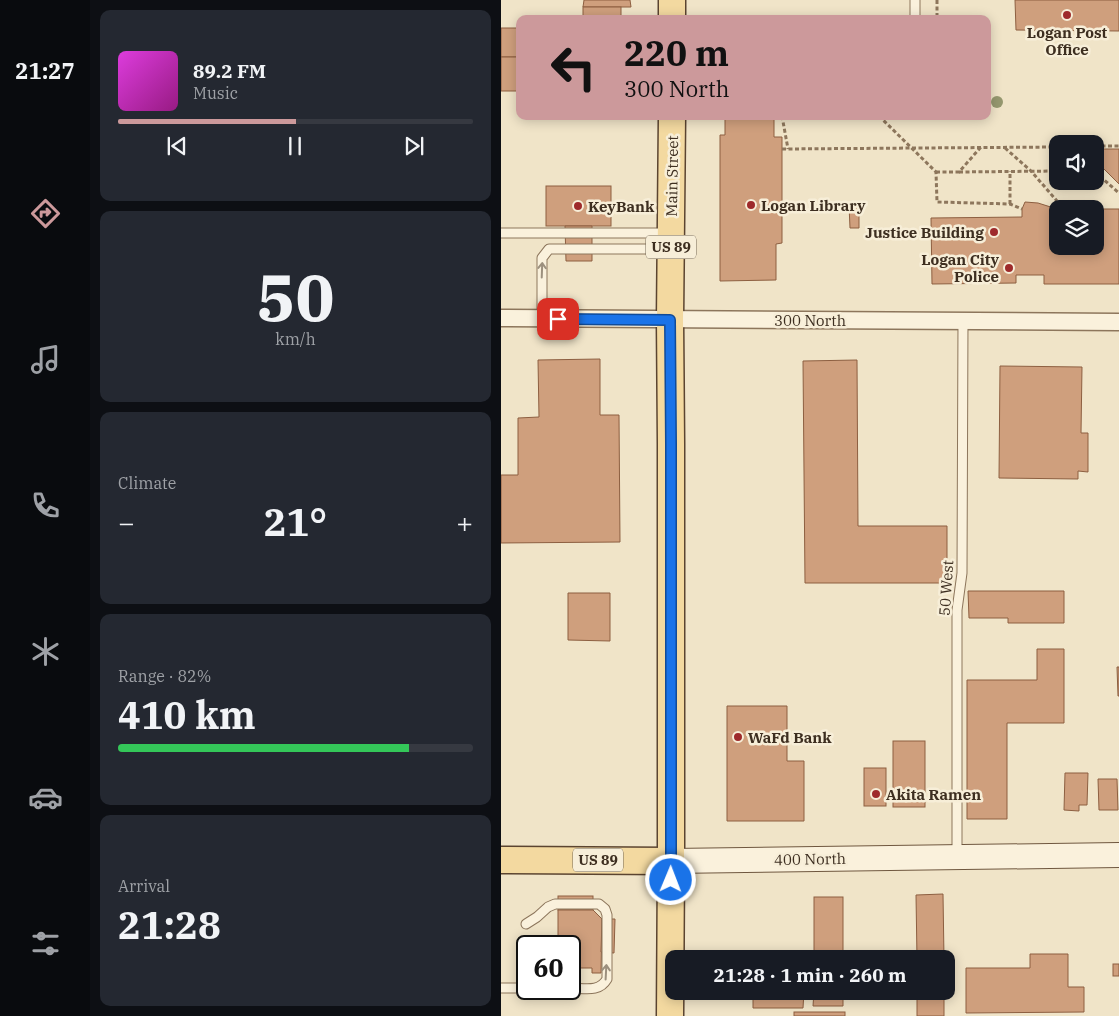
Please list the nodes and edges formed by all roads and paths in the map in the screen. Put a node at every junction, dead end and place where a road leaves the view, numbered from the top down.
1 (672, 0) edge
2 (915, 0) edge
3 (937, 0) edge
4 (672, 15) edge
5 (915, 15) edge
6 (937, 15) edge
7 (672, 120) edge
8 (783, 120) edge
9 (883, 120) edge
10 (1104, 146) edge
11 (1119, 146) edge
12 (911, 147) junction
13 (981, 147) junction
14 (1005, 147) junction
15 (1049, 147) edge
16 (788, 148) junction
17 (782, 149) dead end
18 (1010, 171) junction
19 (1031, 171) junction
20 (1049, 171) edge
21 (936, 172) junction
22 (959, 172) junction
23 (1104, 180) edge
24 (1119, 193) edge
25 (1056, 200) edge
26 (1010, 204) junction
27 (1022, 209) dead end
28 (502, 233) edge
29 (671, 241) junction
30 (501, 318) edge
31 (542, 318) junction
32 (670, 320) junction
33 (963, 321) junction
34 (1119, 322) edge
35 (1119, 855) edge
36 (957, 857) junction
37 (501, 860) edge
38 (671, 861) junction
39 (526, 924) dead end
40 (501, 988) edge
41 (516, 988) edge
42 (581, 988) edge
43 (669, 1016) edge

1 - 4 main road
2 - 5 lane
3 - 6 path
7 - 29 main road, Main Street / US 89
8 - 16 path
9 - 12 path
10 - 11 path
12 - 13 path
12 - 16 path
12 - 21 path
13 - 14 path
13 - 22 path
14 - 15 path
14 - 19 path
16 - 17 path
18 - 19 path
18 - 22 path
18 - 26 path
19 - 20 path
19 - 25 path
21 - 22 path
21 - 26 path
23 - 24 path
26 - 27 path
28 - 29 lane
31 -> 29 lane
29 - 32 main road, Main Street / US 89
30 - 31 street, 300 North
31 - 32 street, 300 North
32 - 33 street, 300 North
32 - 38 main road, Main Street / US 89
33 - 34 street, 300 North
33 - 36 lane, 50 West
35 - 36 street, 400 North
36 - 38 street, 400 North
37 - 38 main road, 400 North / US 89
38 - 43 main road, Main Street
42 -> 39 lane
40 - 41 lane

